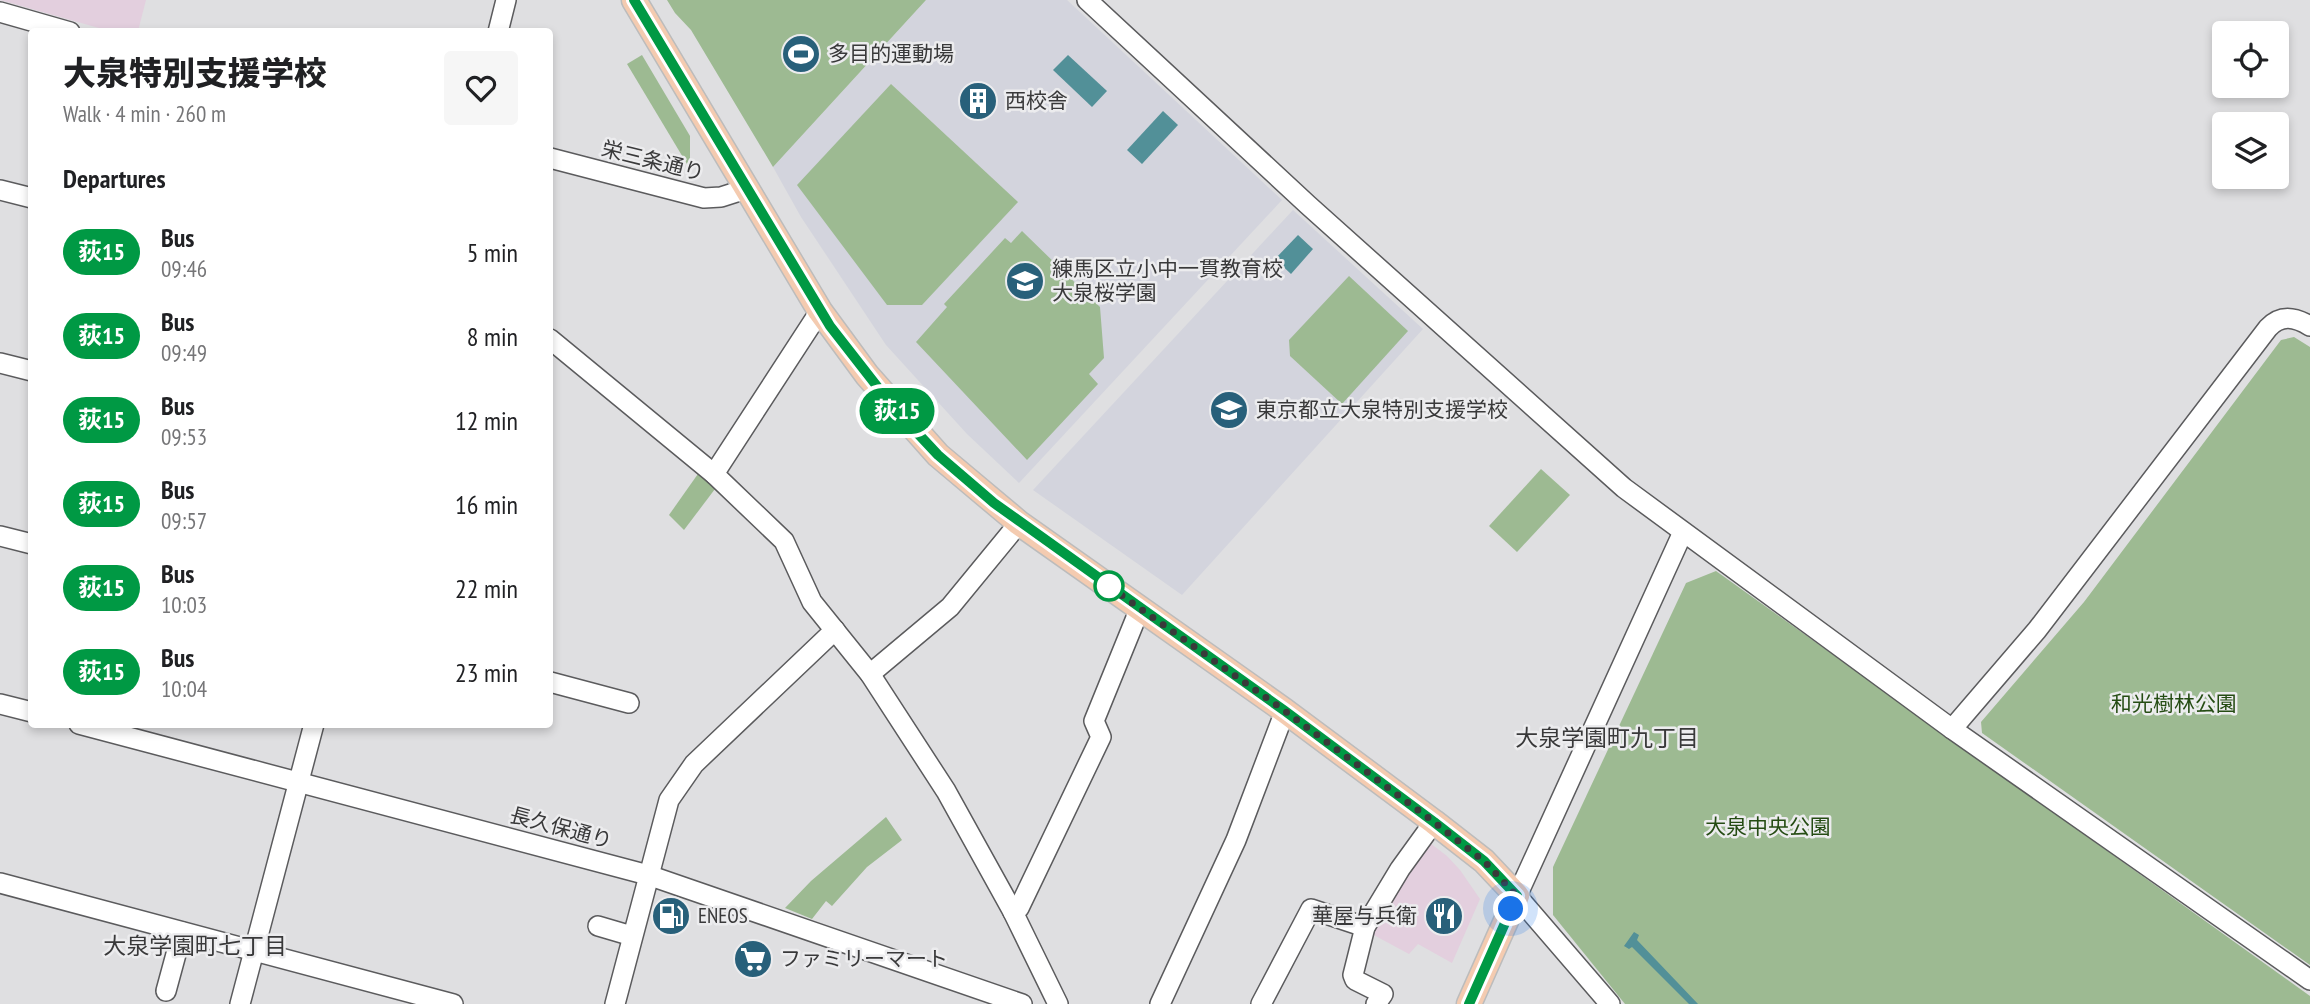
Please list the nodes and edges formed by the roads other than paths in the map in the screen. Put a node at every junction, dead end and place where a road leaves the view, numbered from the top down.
1 (506, 0) edge
2 (634, 0) edge
3 (1087, 0) edge
4 (0, 12) edge
5 (56, 28) edge
6 (499, 28) edge
7 (553, 159) edge
8 (746, 189) junction
9 (0, 190) edge
10 (28, 197) edge
11 (820, 311) junction
12 (2310, 326) edge
13 (553, 341) edge
14 (0, 363) edge
15 (28, 370) edge
16 (714, 474) junction
17 (1019, 523) junction
18 (1683, 532) junction
19 (0, 536) edge
20 (28, 543) edge
21 (1140, 608) junction
22 (835, 630) junction
23 (870, 674) junction
24 (553, 683) edge
25 (0, 704) edge
26 (629, 704) dead end
27 (28, 711) edge
28 (1285, 711) junction
29 (94, 728) edge
30 (313, 728) edge
31 (1952, 729) junction
32 (299, 782) junction
33 (1434, 822) junction
34 (649, 875) junction
35 (0, 883) edge
36 (1517, 896) junction
37 (1013, 912) junction
38 (598, 926) dead end
39 (1365, 928) junction
40 (182, 932) junction
41 (632, 936) junction
42 (254, 951) junction
43 (2310, 980) edge
44 (166, 991) dead end
45 (240, 1004) edge
46 (453, 1004) edge
47 (615, 1004) edge
48 (1022, 1004) edge
49 (1058, 1004) edge
50 (1161, 1004) edge
51 (1261, 1004) edge
52 (1376, 1004) edge
53 (1469, 1004) edge
54 (1610, 1004) edge

1 - 6 street
2 - 8 main road
3 - 18 street
4 - 5 street
7 - 8 street, 栄三条通り
8 - 11 main road
9 - 10 street
11 - 16 street
11 - 17 main road
12 - 31 street
13 - 16 street
14 - 15 street
16 - 22 street
17 - 21 main road
17 - 23 street
18 - 31 street
18 - 36 street
19 - 20 street
21 - 28 main road
21 - 37 street
22 - 23 street
22 - 34 street
23 - 37 street
24 - 26 street
25 - 27 street
28 - 33 main road
28 - 50 street
29 - 32 street, 長久保通り
30 - 32 street
31 - 43 street
32 - 34 street, 長久保通り
32 - 42 street
33 - 36 main road
33 - 39 street
34 - 41 street
34 - 48 street, 長久保通り
35 - 40 street
36 - 53 main road
36 - 54 street
37 - 49 street
38 - 41 street
39 - 51 street
39 - 52 street
40 - 42 street
40 - 44 street
41 - 47 street
42 - 45 street
42 - 46 street

